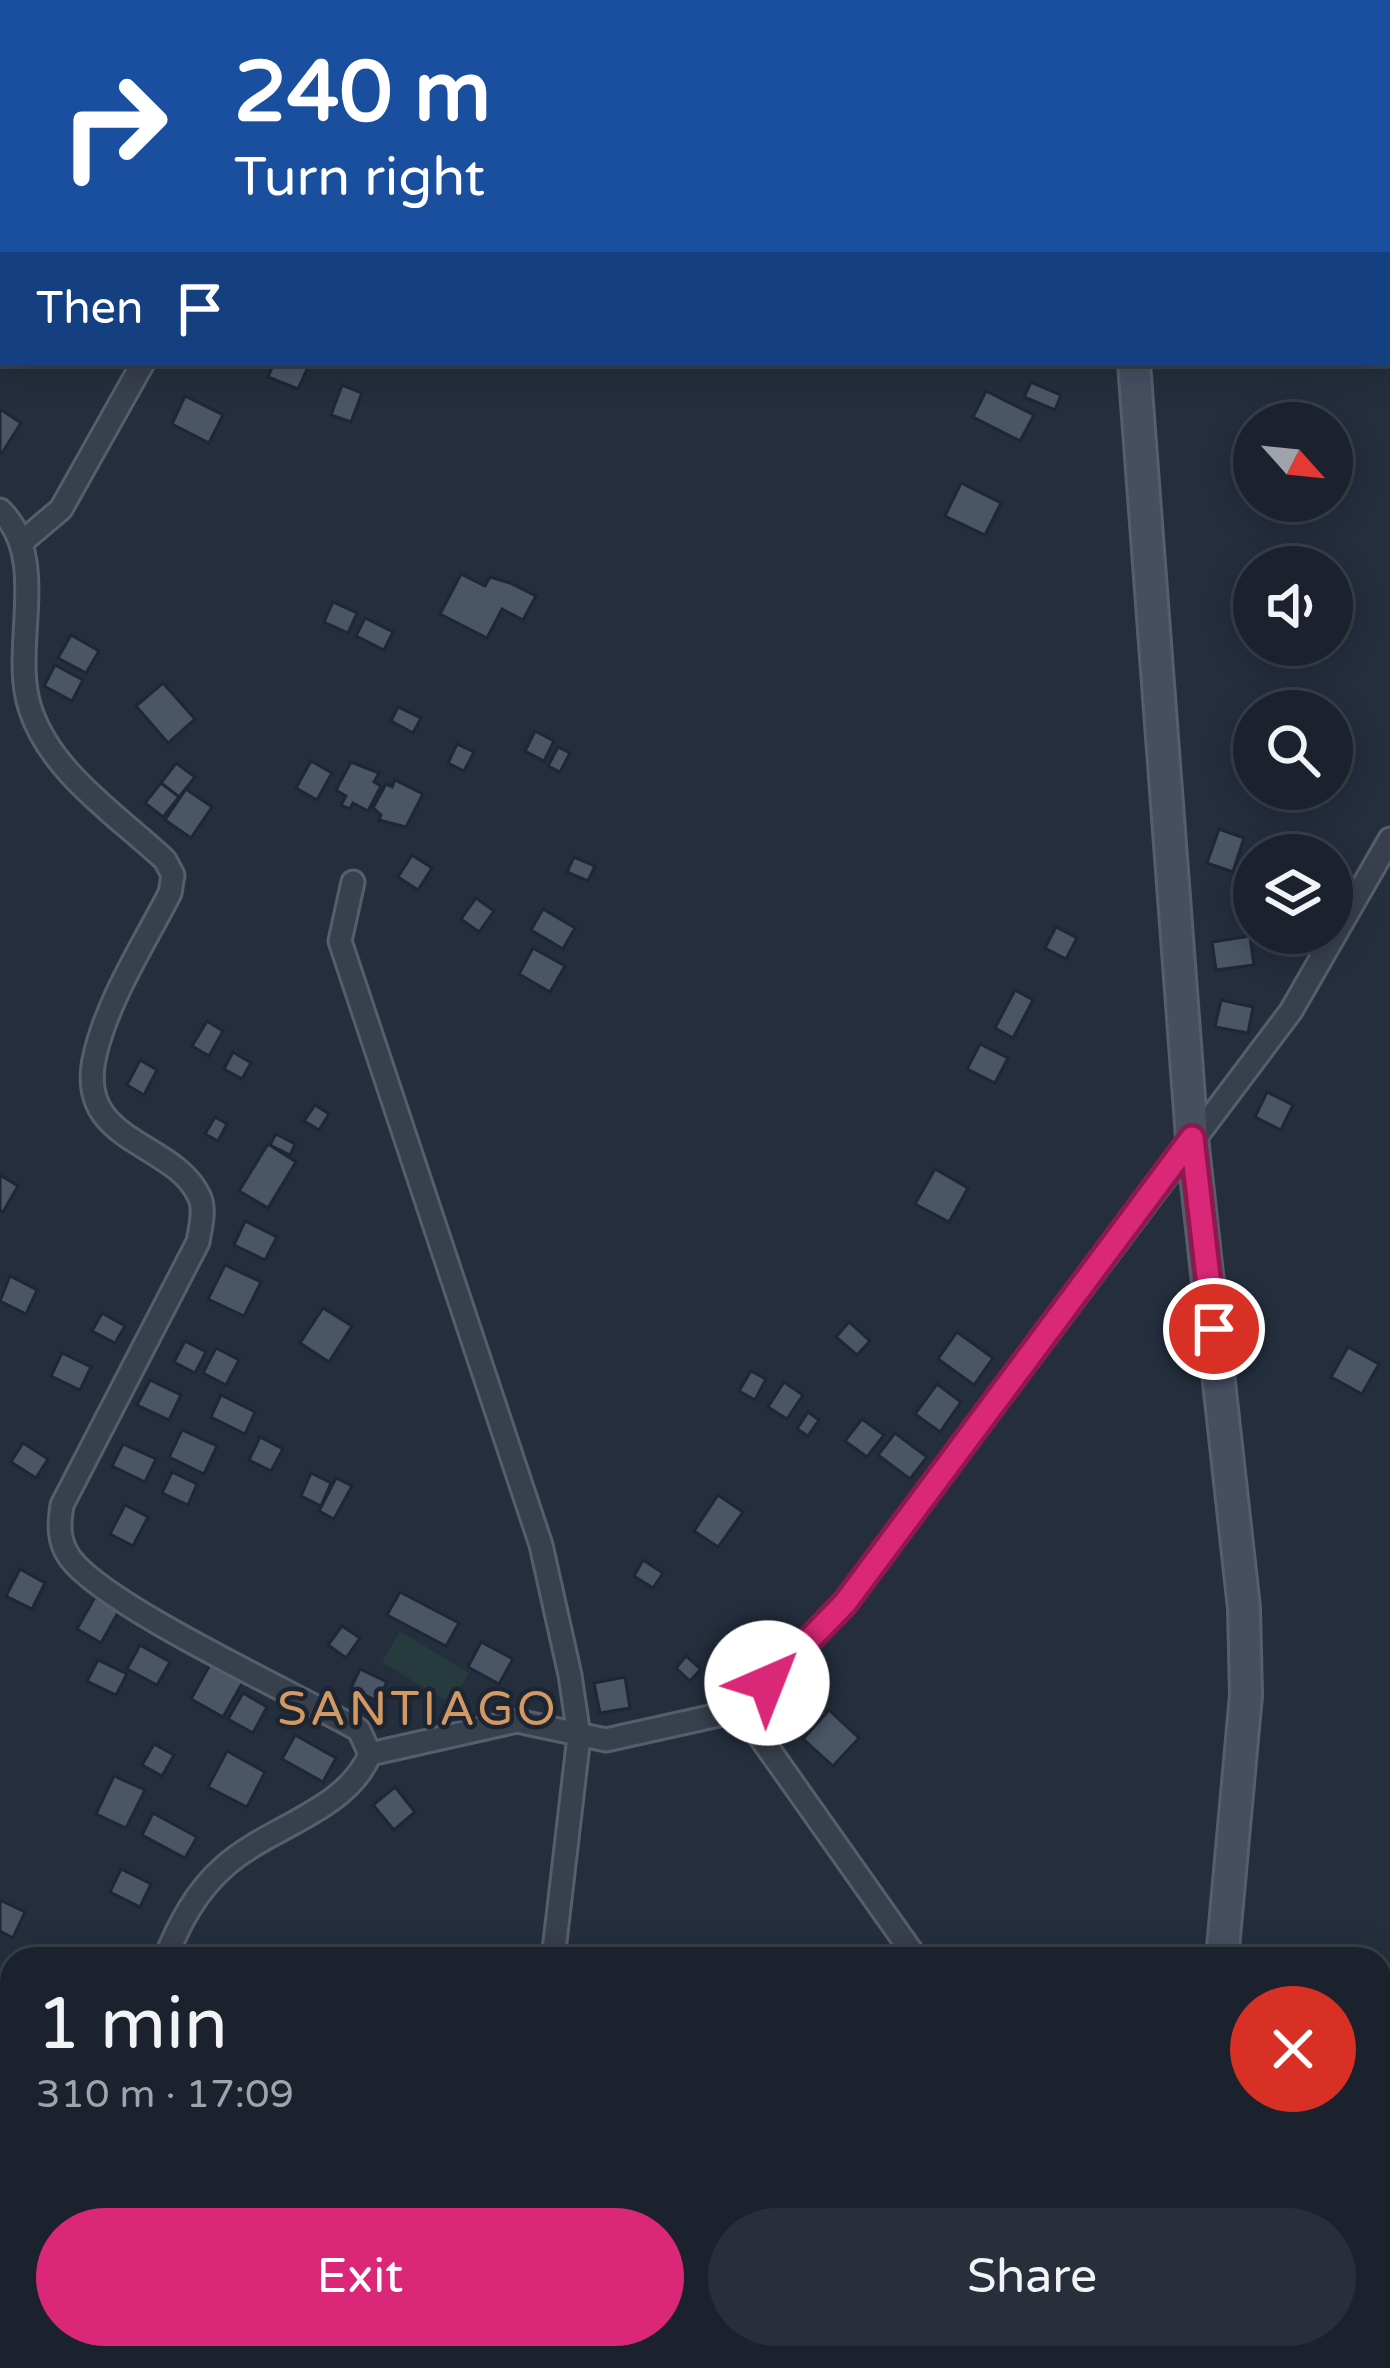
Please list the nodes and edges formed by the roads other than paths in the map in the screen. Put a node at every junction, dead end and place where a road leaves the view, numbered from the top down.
1 (141, 366) edge
2 (1134, 366) edge
3 (0, 510) edge
4 (22, 542) junction
5 (1390, 839) edge
6 (353, 881) dead end
7 (1192, 1138) junction
8 (741, 1710) junction
9 (579, 1736) junction
10 (370, 1754) junction
11 (171, 1947) edge
12 (554, 1947) edge
13 (909, 1947) edge
14 (1223, 1947) edge

1 - 4 street
2 - 7 street
3 - 4 street
4 - 10 street
5 - 7 street
6 - 9 street
7 - 8 street
7 - 14 street
8 - 9 street
8 - 13 street
9 - 10 street
9 - 12 street
10 - 11 street

